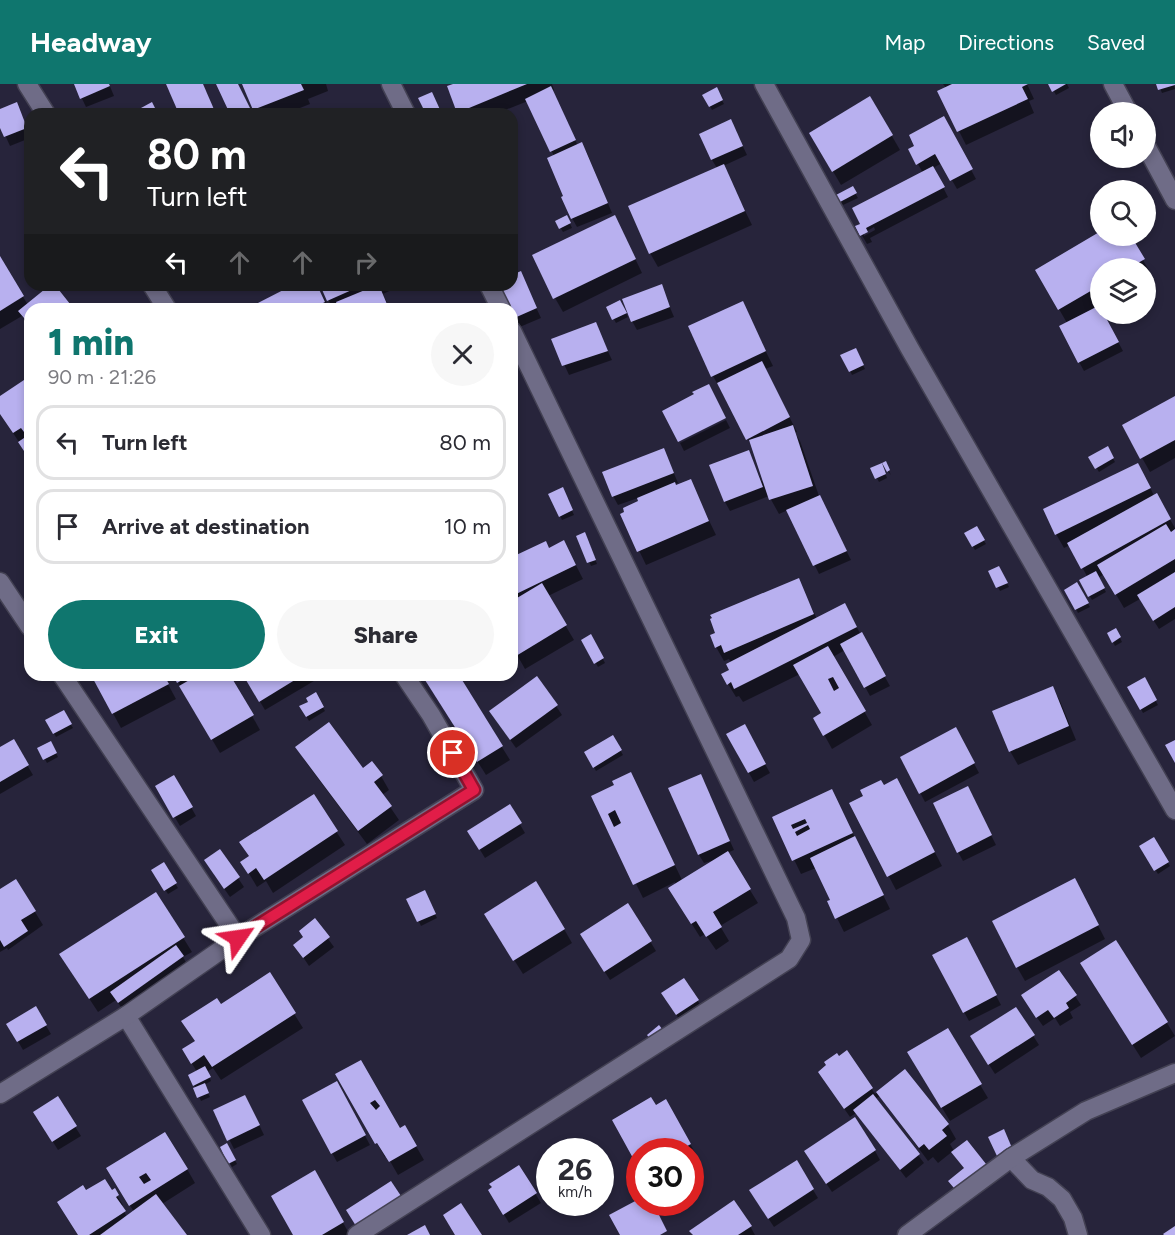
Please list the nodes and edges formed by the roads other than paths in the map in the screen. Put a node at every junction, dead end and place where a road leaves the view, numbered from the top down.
1 (27, 84) edge
2 (391, 84) edge
3 (764, 84) edge
4 (1113, 84) edge
5 (1123, 102) edge
6 (42, 108) edge
7 (403, 108) edge
8 (1156, 165) edge
9 (1175, 200) edge
10 (518, 343) edge
11 (0, 582) edge
12 (24, 618) edge
13 (66, 681) edge
14 (408, 681) edge
15 (1175, 810) edge
16 (238, 938) junction
17 (126, 1016) junction
18 (1175, 1073) edge
19 (0, 1094) edge
20 (1011, 1158) junction
21 (261, 1235) edge
22 (357, 1235) edge
23 (907, 1235) edge
24 (1078, 1235) edge

1 - 6 street
2 - 7 street
3 - 15 street
4 - 5 street
8 - 9 street
10 - 22 street
11 - 12 street
13 - 16 street
14 - 16 street
16 - 17 street
17 - 19 street
17 - 21 street
18 - 20 street
20 - 23 street
20 - 24 street

